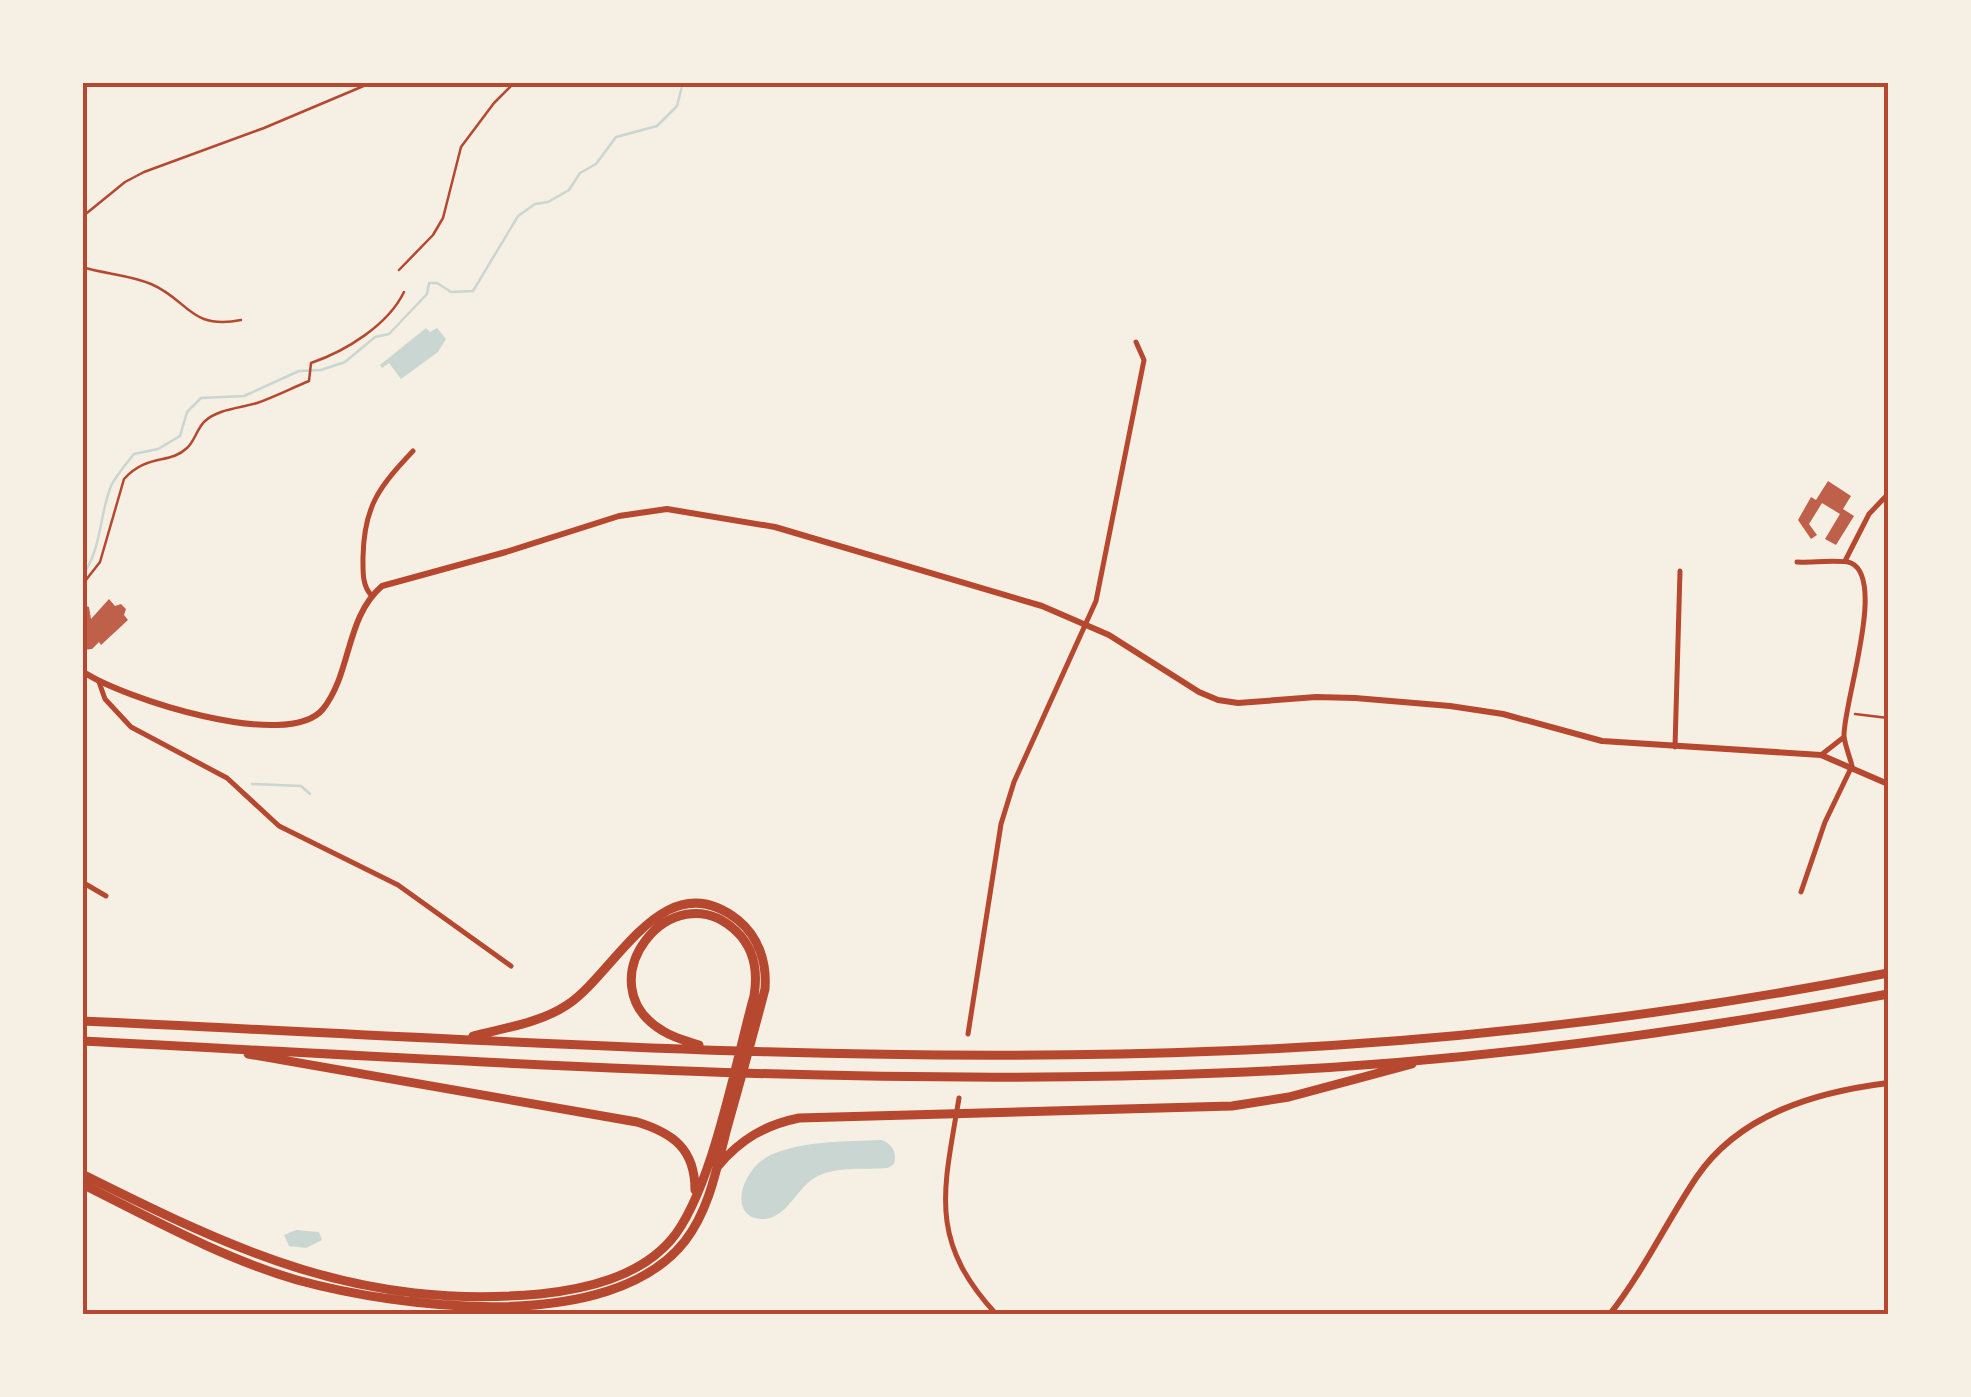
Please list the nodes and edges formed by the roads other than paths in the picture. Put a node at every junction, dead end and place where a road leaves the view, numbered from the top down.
1 (82, 267) edge
2 (241, 320) dead end
3 (1136, 342) dead end
4 (412, 451) dead end
5 (1888, 494) edge
6 (1845, 561) junction
7 (1797, 562) dead end
8 (1680, 571) dead end
9 (371, 595) junction
10 (1086, 624) junction
11 (82, 671) edge
12 (99, 682) junction
13 (1844, 737) junction
14 (1675, 747) junction
15 (1822, 755) junction
16 (1852, 766) junction
17 (1888, 784) edge
18 (82, 882) edge
19 (1801, 892) dead end
20 (106, 896) dead end
21 (511, 966) dead end
22 (1888, 973) edge
23 (1888, 994) edge
24 (82, 1021) edge
25 (968, 1034) dead end
26 (460, 1038) junction
27 (82, 1042) edge
28 (219, 1048) junction
29 (712, 1049) junction
30 (1431, 1059) junction
31 (1888, 1083) edge
32 (959, 1098) dead end
33 (716, 1168) junction
34 (82, 1174) edge
35 (82, 1184) edge
36 (695, 1198) junction
37 (996, 1314) edge
38 (1610, 1314) edge

1 - 2 lane
3 - 10 street
4 - 9 street
5 - 6 street
6 - 7 street
6 - 13 street
8 - 14 street
9 - 10 street
9 - 12 street
10 - 14 street
10 - 25 street
11 - 12 street
12 - 21 street
13 - 15 street
13 - 16 street
14 - 15 street
15 - 16 street
16 - 17 street
16 - 19 street
18 - 20 street
22 - 29 highway
23 - 30 highway
24 - 26 highway
26 - 29 highway
26 - 33 highway
27 - 28 highway
28 - 30 highway
28 - 36 highway
29 - 36 highway
30 - 33 highway
31 - 38 street
32 - 37 street
33 - 35 highway
34 - 36 highway

